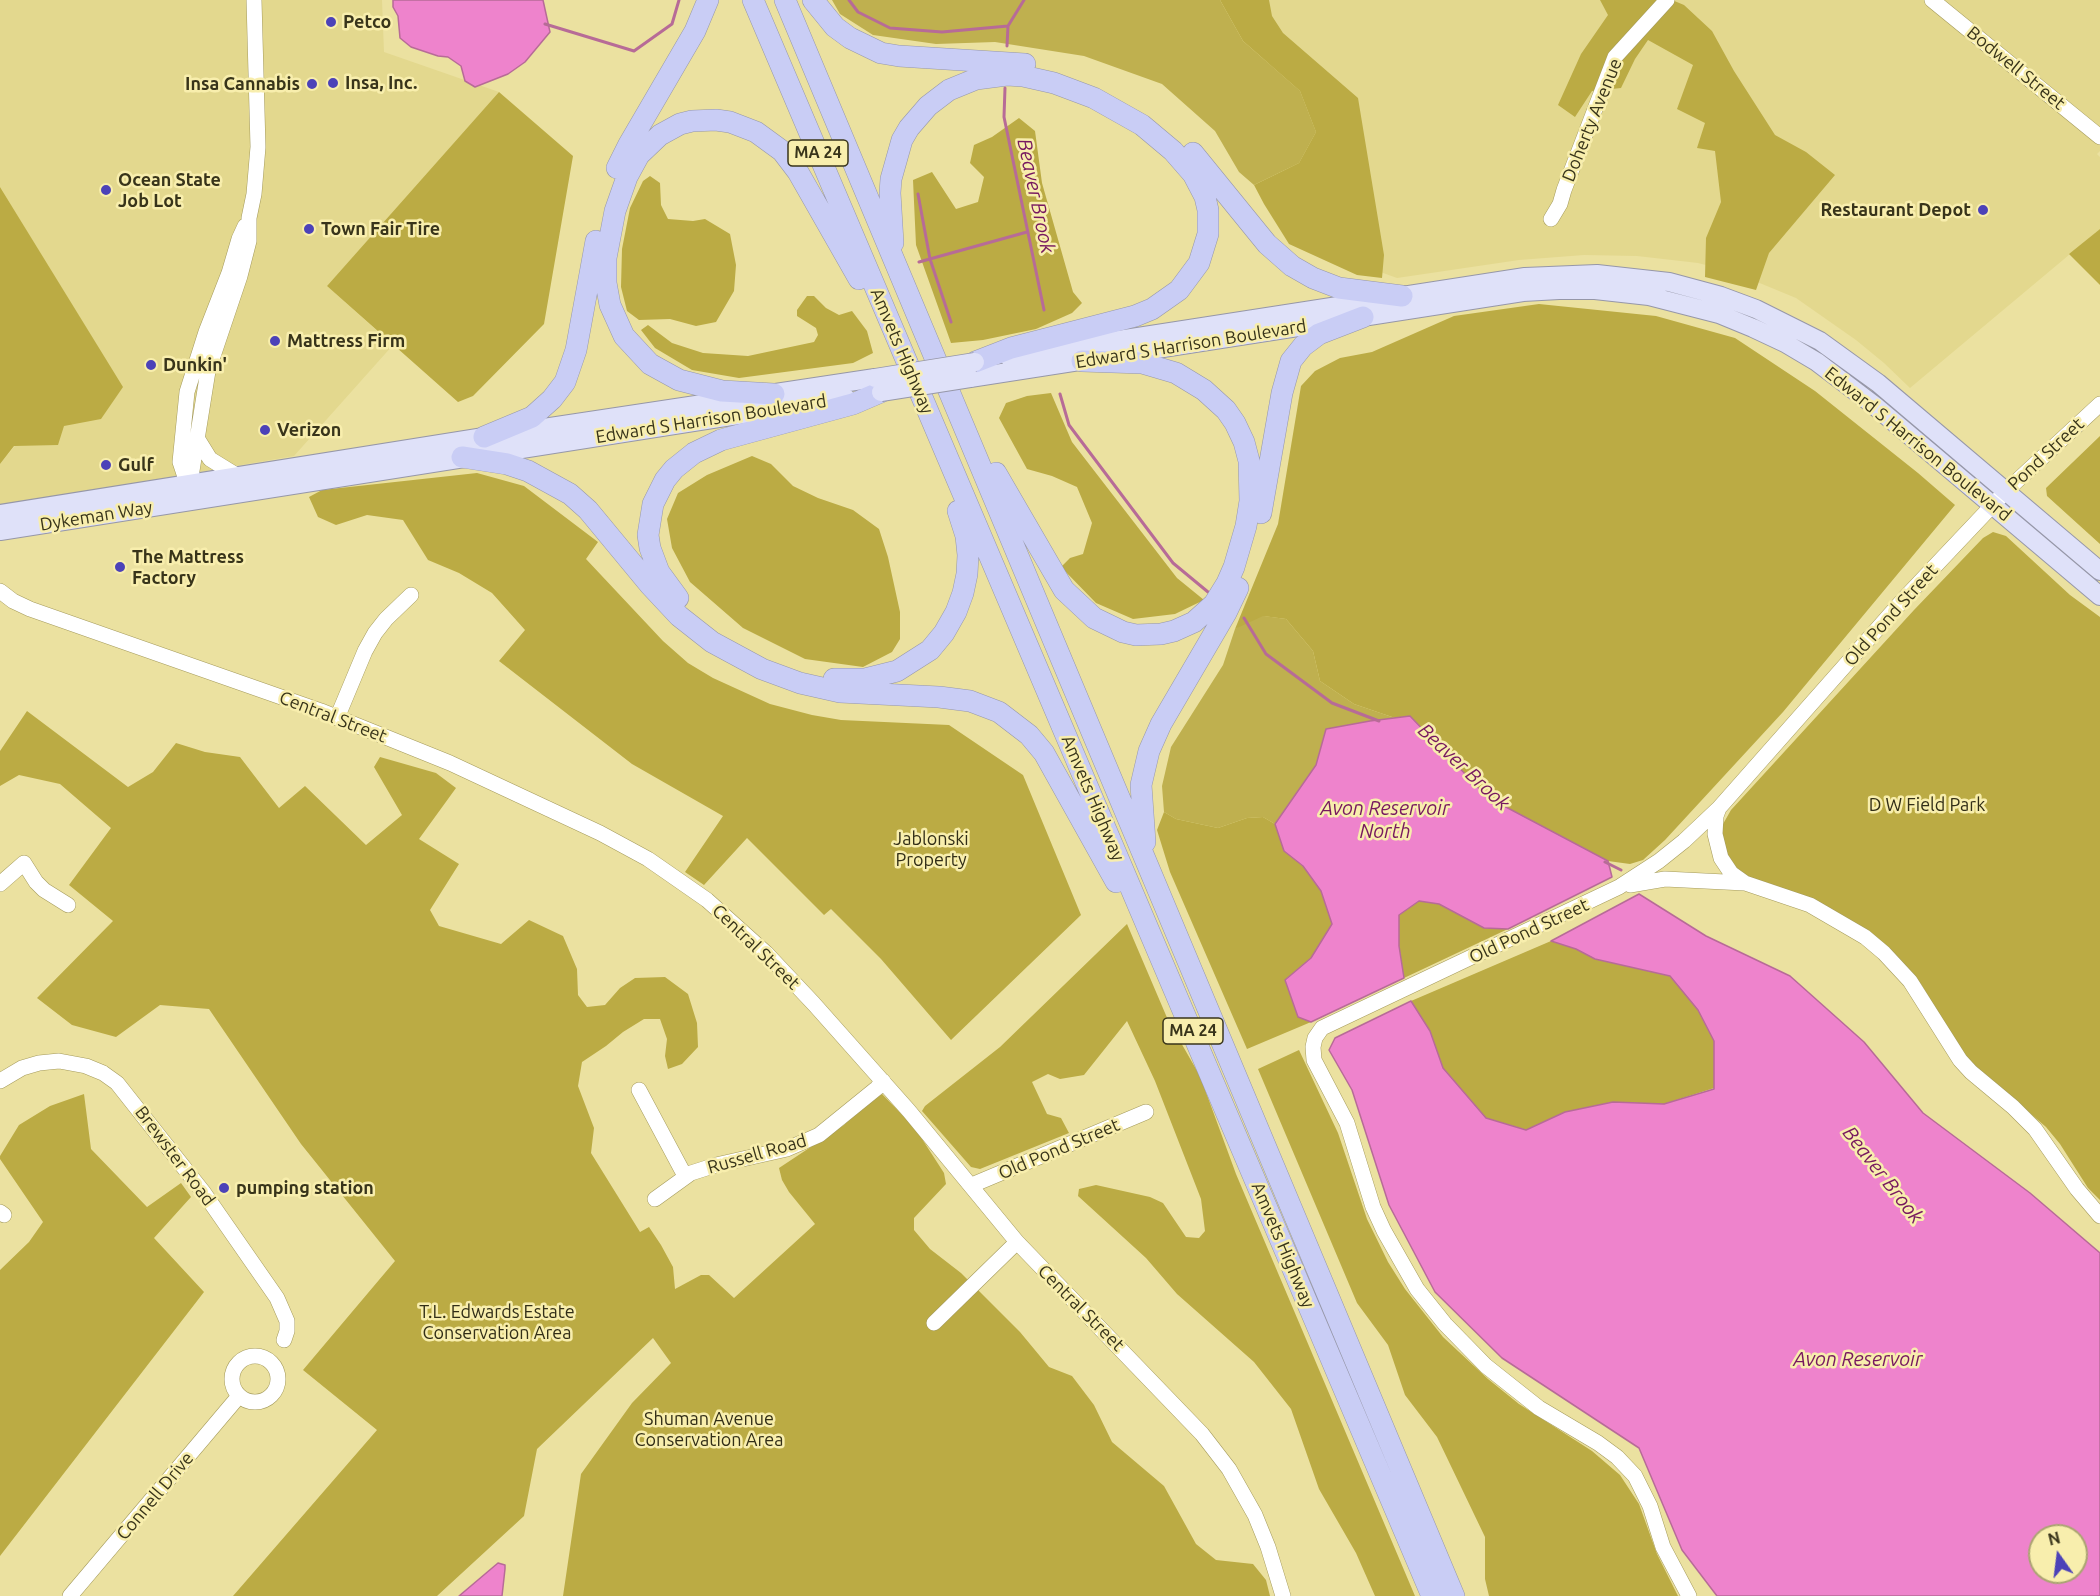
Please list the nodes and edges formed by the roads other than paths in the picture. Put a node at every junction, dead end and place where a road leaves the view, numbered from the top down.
1 (254, 0) edge
2 (708, 0) edge
3 (753, 0) edge
4 (784, 0) edge
5 (813, 0) edge
6 (1667, 0) edge
7 (1932, 0) edge
8 (2099, 135) edge
9 (249, 218) junction
10 (1551, 219) dead end
11 (893, 255) junction
12 (1402, 296) junction
13 (883, 307) junction
14 (1363, 317) junction
15 (1082, 361) junction
16 (973, 370) junction
17 (878, 385) junction
18 (774, 394) junction
19 (2100, 404) edge
20 (484, 437) junction
21 (197, 438) junction
22 (971, 441) junction
23 (462, 457) junction
24 (951, 466) junction
25 (236, 475) junction
26 (2006, 491) junction
27 (191, 492) junction
28 (1993, 505) junction
29 (0, 514) edge
30 (0, 531) edge
31 (2100, 570) edge
32 (0, 592) edge
33 (411, 595) dead end
34 (2100, 596) edge
35 (337, 718) junction
36 (1719, 808) junction
37 (1145, 860) junction
38 (1745, 883) junction
39 (0, 884) edge
40 (1618, 887) junction
41 (68, 905) dead end
42 (1151, 932) junction
43 (0, 1081) edge
44 (883, 1081) junction
45 (639, 1090) dead end
46 (1146, 1112) dead end
47 (686, 1176) junction
48 (972, 1185) junction
49 (655, 1199) dead end
50 (2100, 1216) edge
51 (1017, 1242) junction
52 (934, 1323) dead end
53 (284, 1340) dead end
54 (239, 1396) dead end
55 (70, 1596) edge
56 (1283, 1596) edge
57 (1432, 1596) edge
58 (1454, 1596) edge
59 (1689, 1596) edge

1 - 9 street
2 - 20 highway
3 - 13 highway, Amvets Highway / MA 24
4 - 11 highway, Amvets Highway / MA 24
5 - 12 highway
6 - 10 street, Doherty Avenue
7 - 8 street, Bodwell Street
9 - 21 street
9 - 27 street
11 - 16 highway
11 - 22 highway, Amvets Highway / MA 24
12 - 16 main road, Edward S Harrison Boulevard
12 - 26 main road, Edward S Harrison Boulevard
13 - 18 highway
13 - 24 highway, Amvets Highway / MA 24
14 - 15 main road, Edward S Harrison Boulevard
14 - 28 main road, Edward S Harrison Boulevard
14 - 37 highway
15 - 16 main road, Edward S Harrison Boulevard
15 - 22 highway
16 - 17 main road, Edward S Harrison Boulevard, bridge
17 - 18 main road, Edward S Harrison Boulevard
17 - 23 main road, Edward S Harrison Boulevard
17 - 24 highway
18 - 20 main road, Edward S Harrison Boulevard
19 - 26 street, Pond Street
20 - 25 main road, Edward S Harrison Boulevard
21 - 25 street
21 - 27 street
22 - 37 highway, Amvets Highway / MA 24
23 - 27 main road, Edward S Harrison Boulevard
23 - 42 highway
24 - 42 highway, Amvets Highway / MA 24
25 - 27 main road, Edward S Harrison Boulevard
26 - 28 street, Pond Street
26 - 31 main road, Edward S Harrison Boulevard
27 - 29 main road, Dykeman Way
27 - 30 main road, Dykeman Way
28 - 34 main road, Edward S Harrison Boulevard
28 - 36 street, Old Pond Street
32 - 35 street, Central Street
33 - 35 street
35 - 44 street, Central Street
36 - 38 street
36 - 40 street, Old Pond Street
37 - 58 highway, Amvets Highway / MA 24
38 - 40 street
38 - 50 street
39 - 41 street
40 - 59 street, Old Pond Street
42 - 57 highway, Amvets Highway / MA 24
43 - 53 street, Brewster Road
44 - 47 street, Russell Road
44 - 48 street, Central Street
45 - 47 street
46 - 48 street, Old Pond Street
47 - 49 street, Russell Road
48 - 51 street, Central Street
51 - 52 street
51 - 56 street, Central Street
54 - 55 street, Connell Drive

